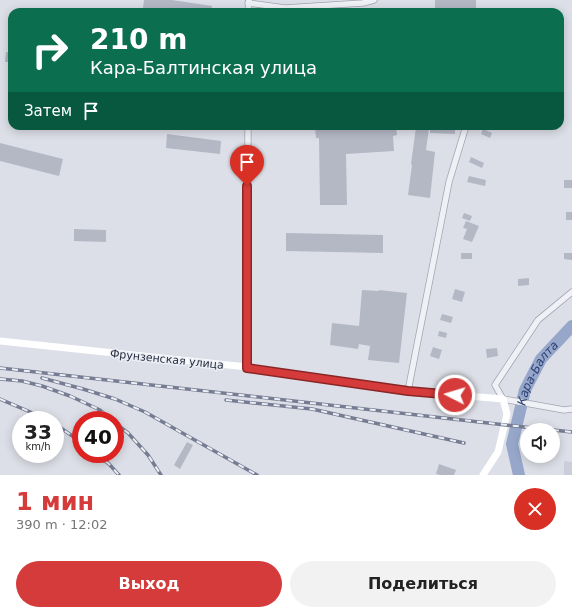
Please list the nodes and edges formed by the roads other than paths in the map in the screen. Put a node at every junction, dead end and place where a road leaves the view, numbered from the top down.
1 (374, 0) edge
2 (249, 2) edge
3 (248, 130) edge
4 (465, 130) edge
5 (572, 292) edge
6 (0, 341) edge
7 (247, 368) junction
8 (408, 391) junction
9 (503, 399) junction
10 (572, 409) edge
11 (483, 475) edge

1 - 2 street
3 - 7 street
4 - 8 street
5 - 9 street
6 - 7 street, Фрунзенская улица
7 - 8 street, Фрунзенская улица
8 - 9 street, Фрунзенская улица
9 - 10 street, Фрунзенская улица
9 - 11 street

